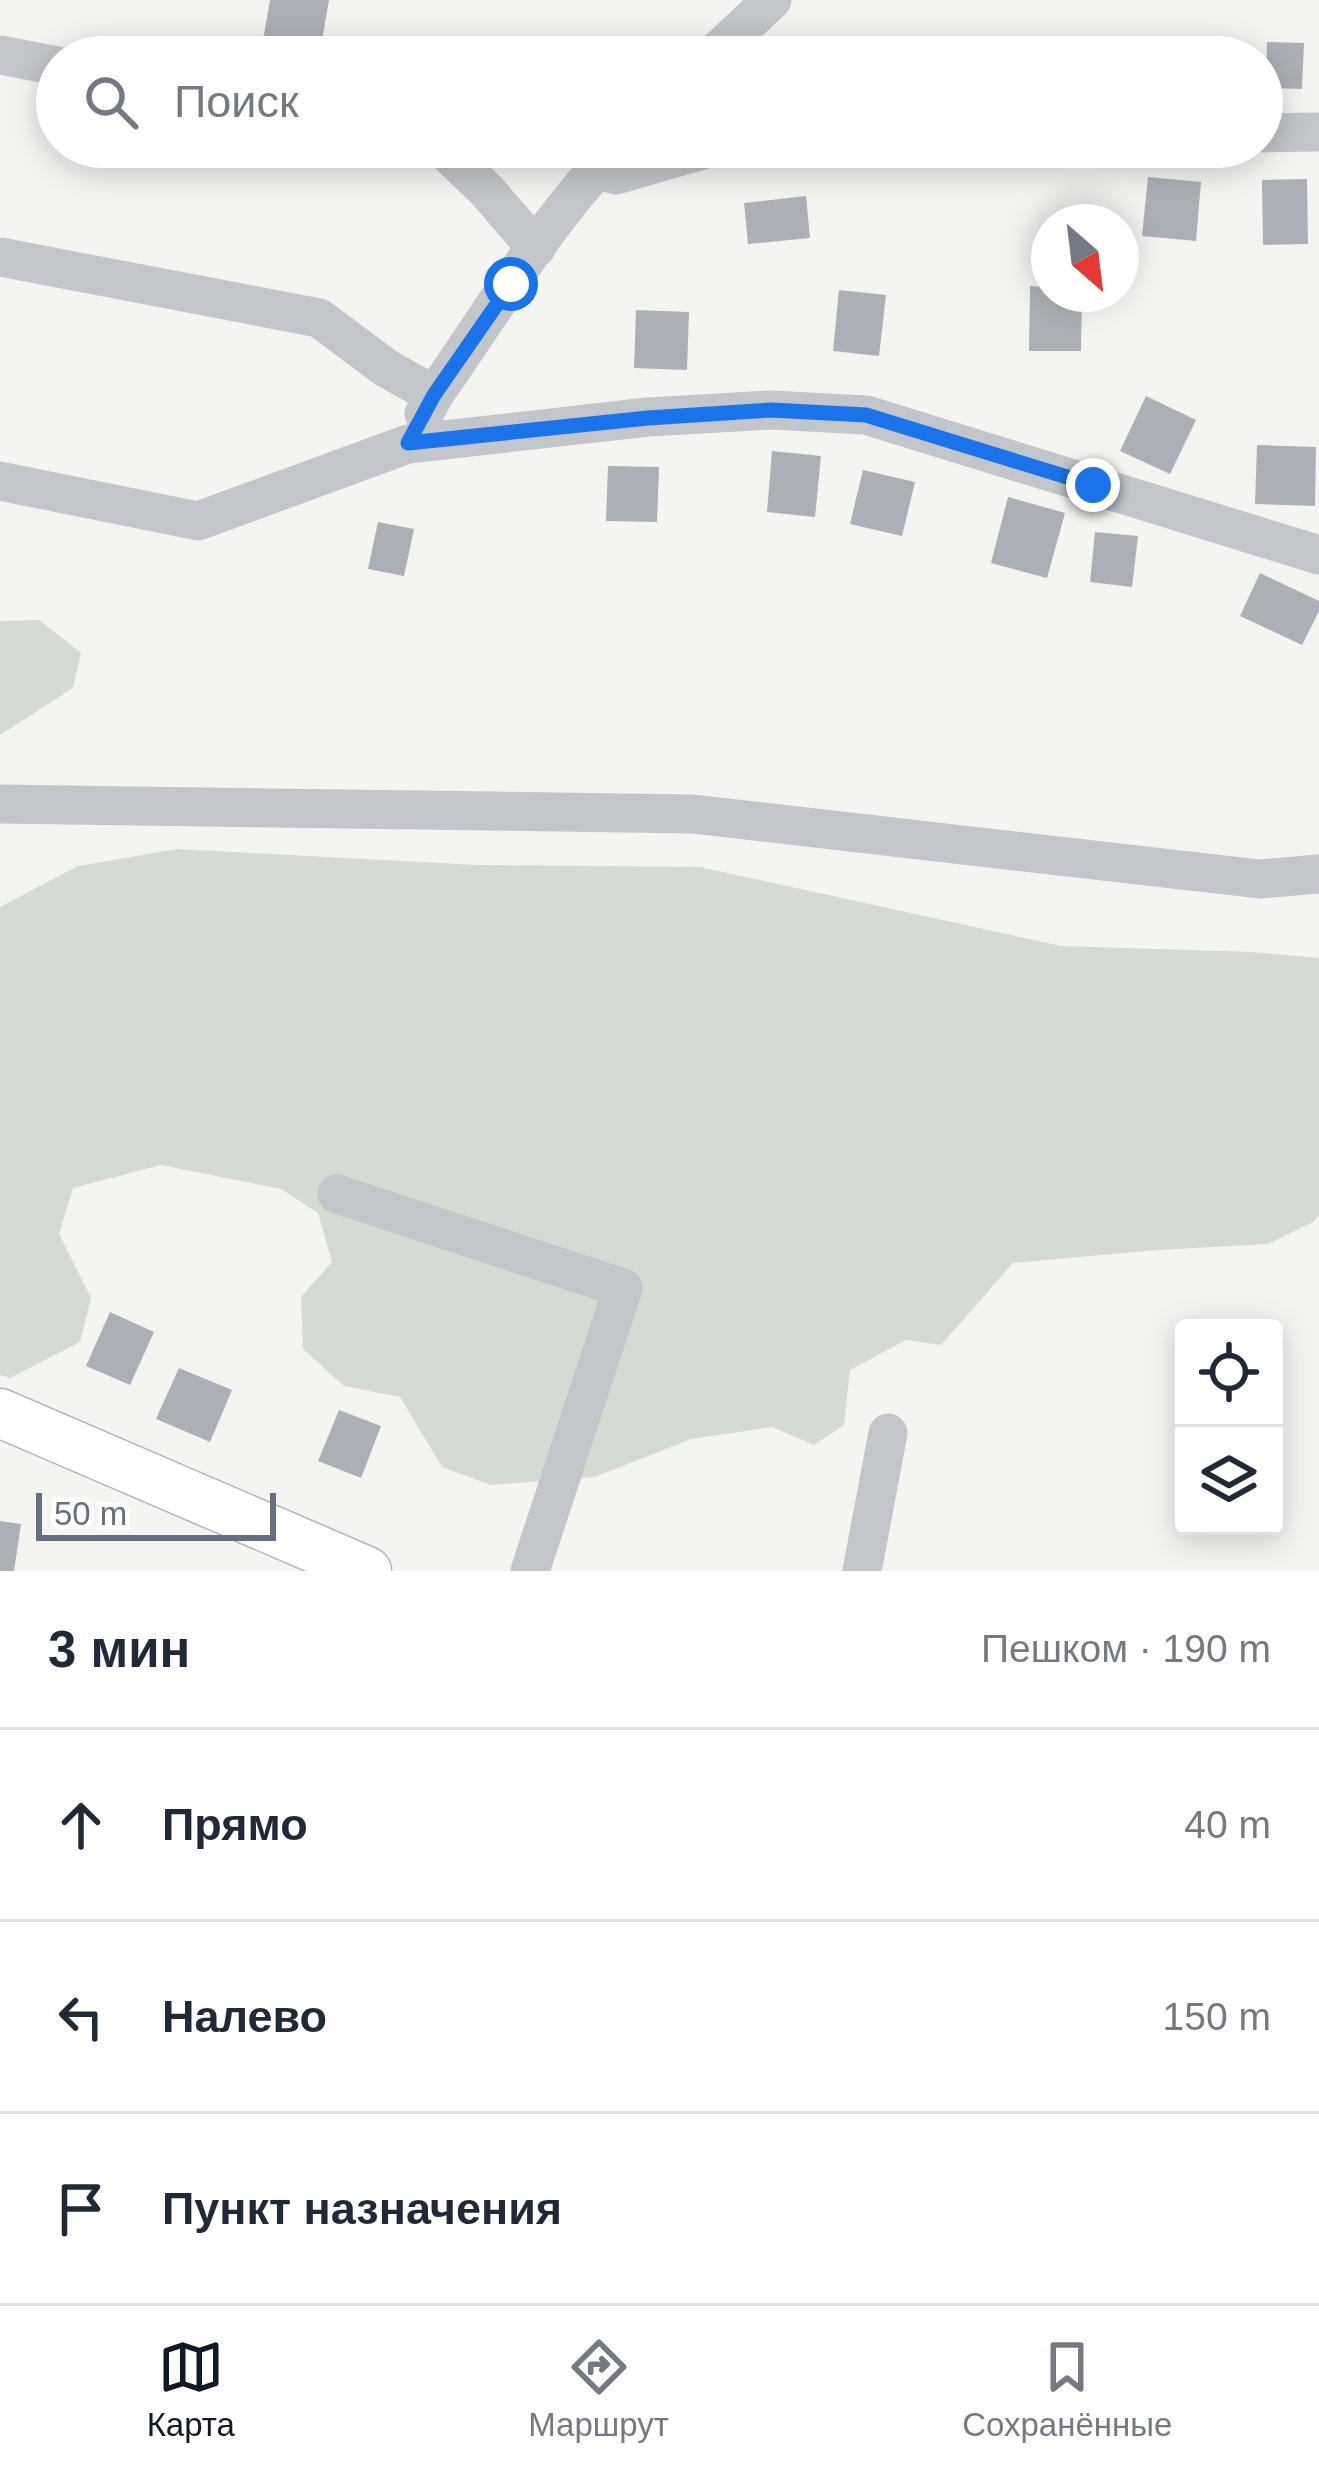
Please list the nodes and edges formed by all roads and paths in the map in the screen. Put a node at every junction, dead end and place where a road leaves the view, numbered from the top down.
1 (772, 0) edge
2 (733, 36) edge
3 (0, 56) edge
4 (36, 62) edge
5 (1319, 132) edge
6 (1283, 133) edge
7 (463, 168) edge
8 (599, 168) edge
9 (612, 168) edge
10 (640, 168) edge
11 (536, 248) junction
12 (0, 257) edge
13 (434, 395) junction
14 (408, 443) junction
15 (0, 481) edge
16 (1319, 555) edge
17 (0, 804) edge
18 (1319, 874) edge
19 (337, 1195) dead end
20 (0, 1413) edge
21 (888, 1433) dead end
22 (367, 1571) edge
23 (530, 1571) edge
24 (862, 1571) edge

1 - 2 street
3 - 4 street
5 - 6 street
7 - 11 street
8 - 11 street
9 - 10 street
11 - 13 street
12 - 13 street
13 - 14 street
14 - 15 street
14 - 16 street
17 - 18 street
19 - 23 street
20 - 22 main road
21 - 24 street

